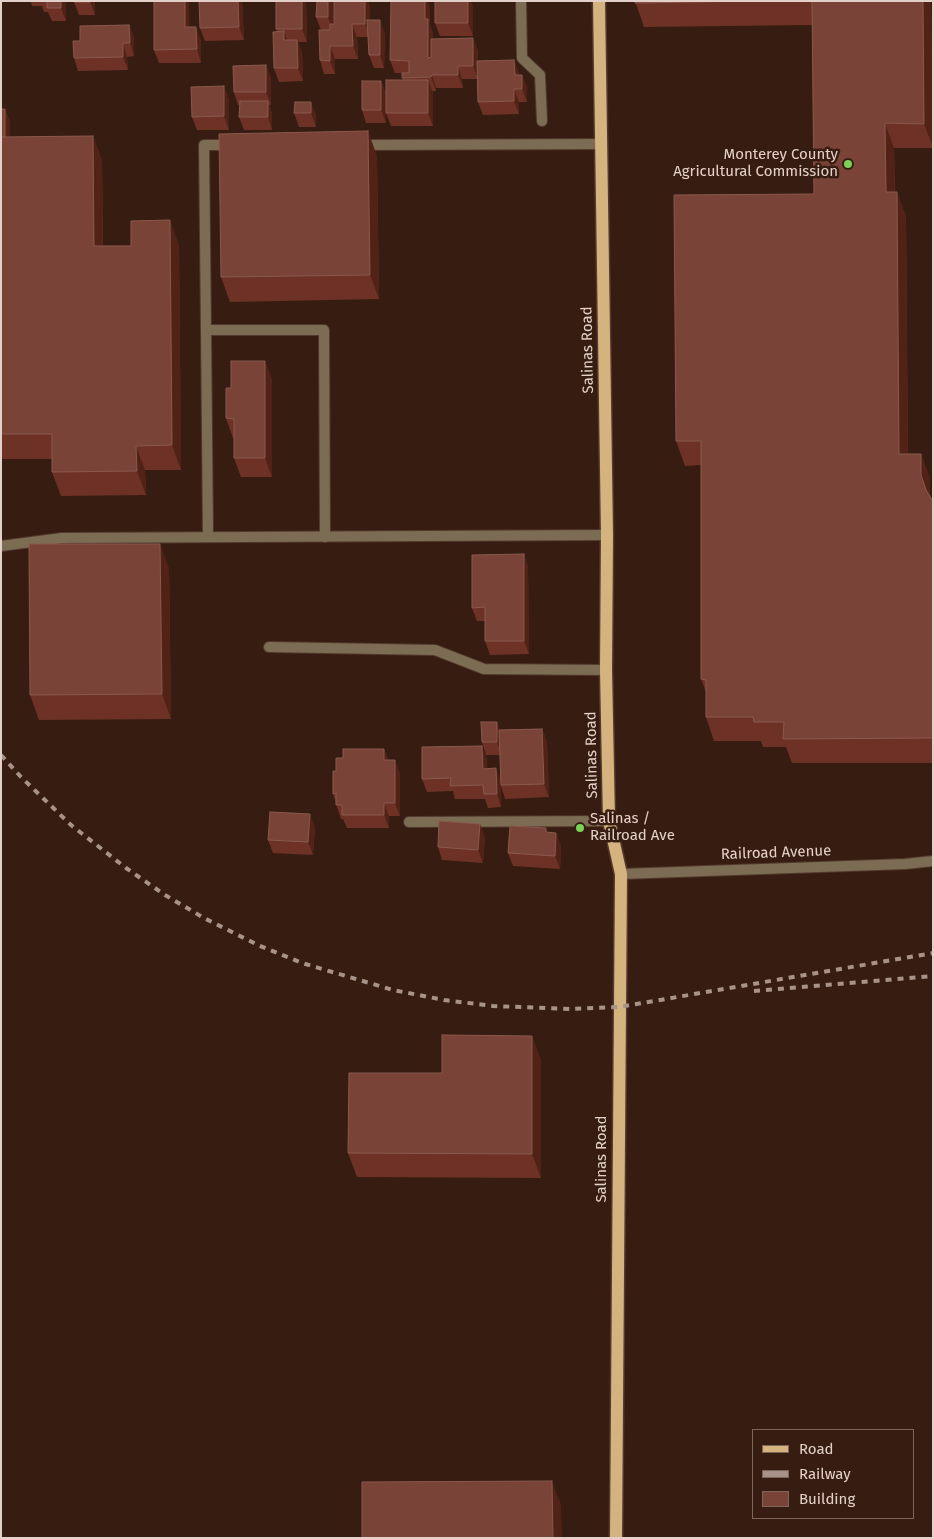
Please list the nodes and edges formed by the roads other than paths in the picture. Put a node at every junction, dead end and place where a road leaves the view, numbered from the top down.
1 (521, 1) edge
2 (599, 1) edge
3 (542, 121) dead end
4 (601, 144) junction
5 (243, 145) edge
6 (350, 145) edge
7 (206, 330) junction
8 (608, 535) junction
9 (325, 536) junction
10 (208, 537) junction
11 (1, 546) edge
12 (269, 647) dead end
13 (606, 670) junction
14 (609, 821) junction
15 (409, 822) dead end
16 (933, 861) edge
17 (621, 874) junction
18 (616, 1538) edge

1 - 3 street
2 - 4 main road, Salinas Road
4 - 6 street
4 - 8 main road, Salinas Road
5 - 7 street
7 - 9 street
7 - 10 street
8 - 9 street
8 - 13 main road, Salinas Road
9 - 10 street
10 - 11 street
12 - 13 street
13 - 14 main road, Salinas Road
14 - 15 street
14 - 17 main road, Salinas Road
16 - 17 street, Railroad Avenue
17 - 18 main road, Salinas Road

